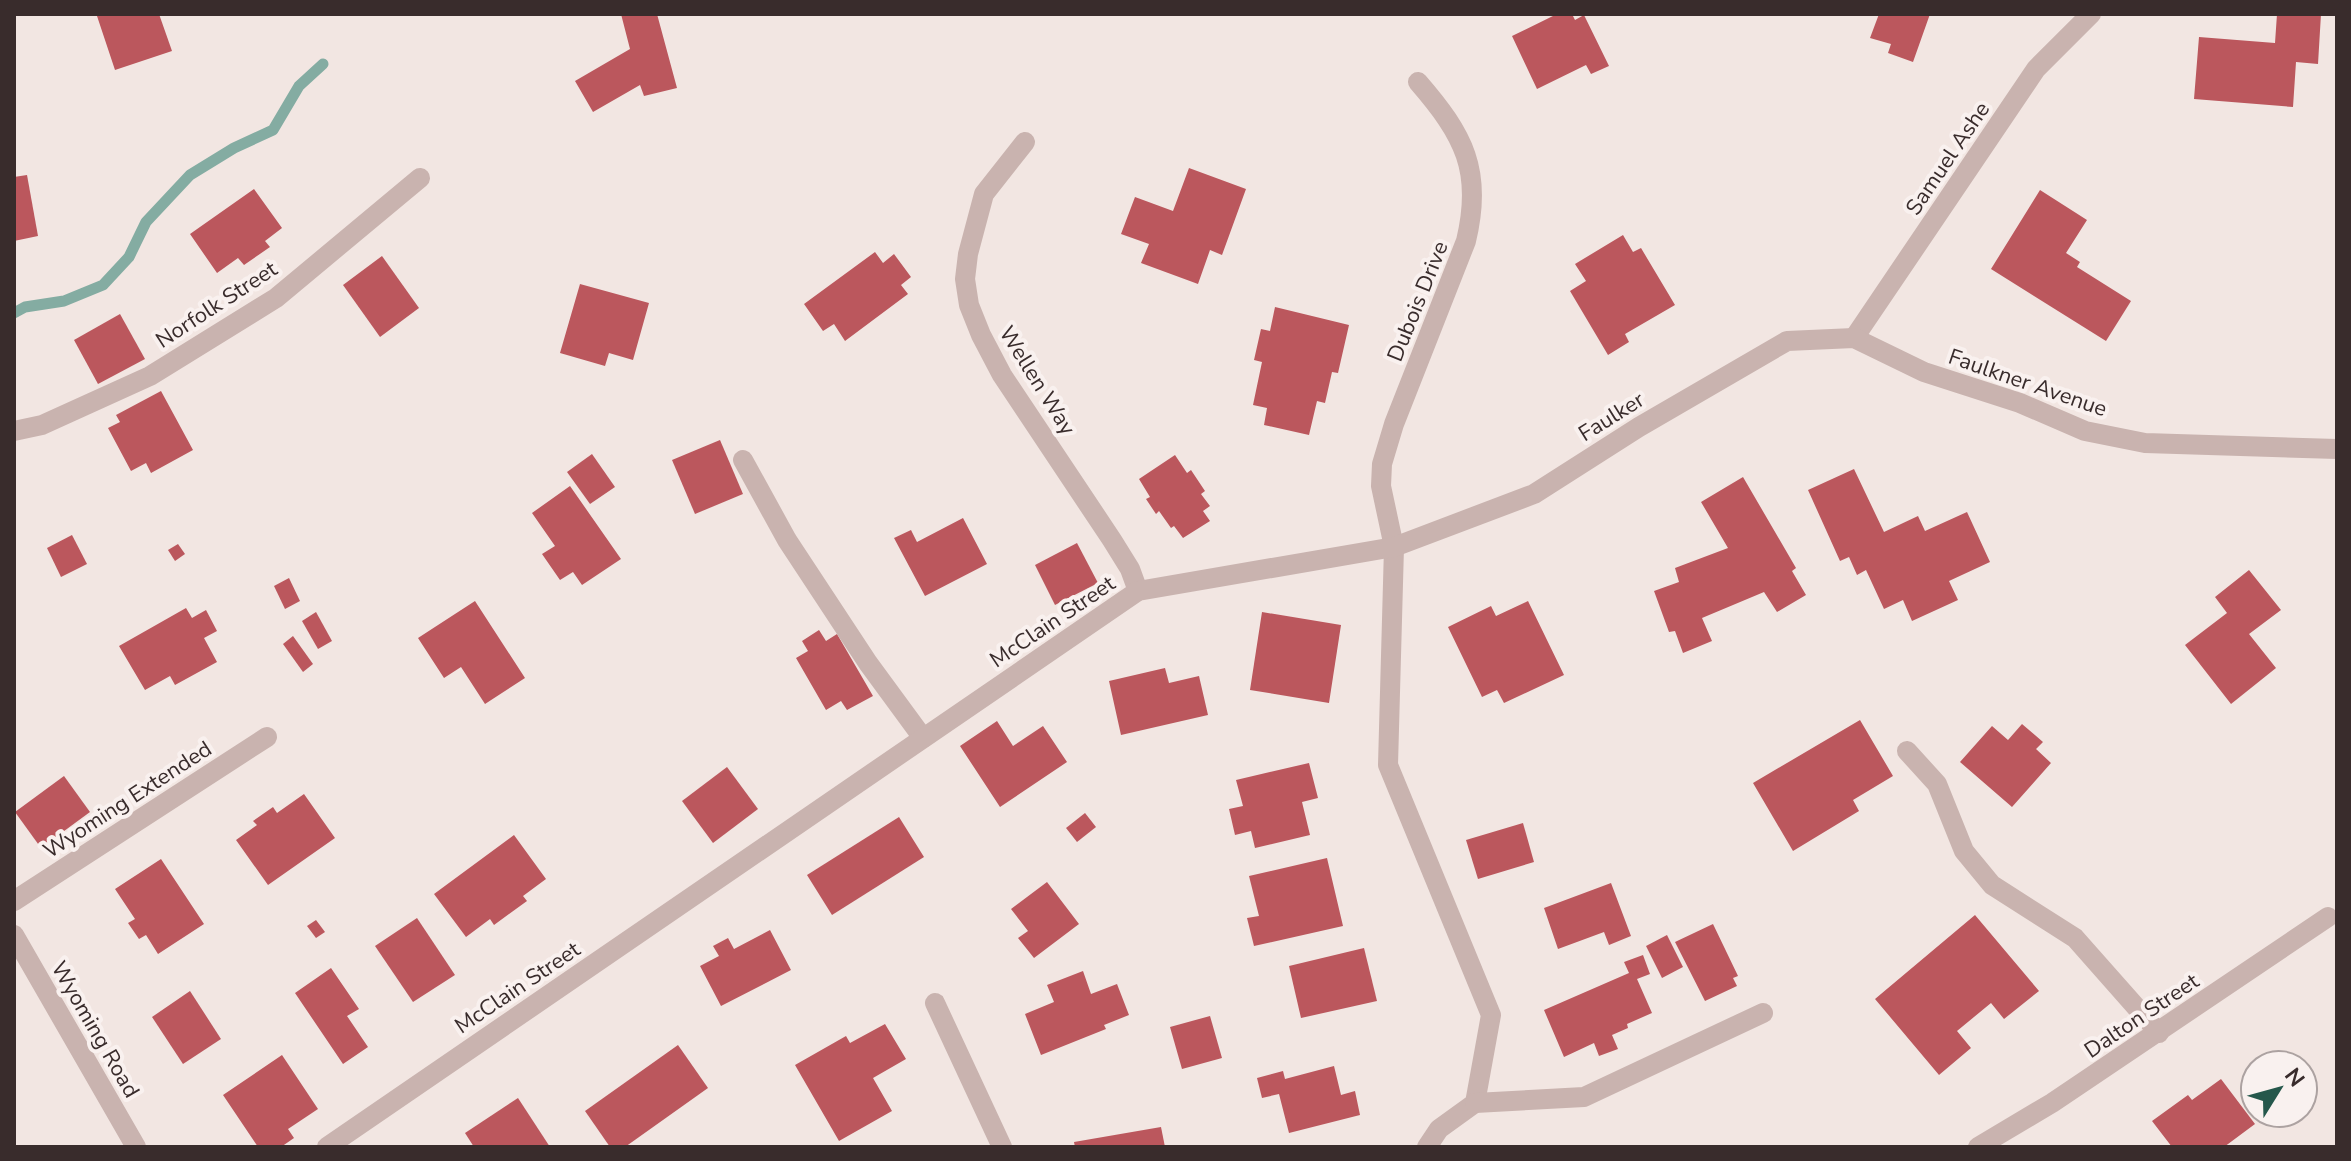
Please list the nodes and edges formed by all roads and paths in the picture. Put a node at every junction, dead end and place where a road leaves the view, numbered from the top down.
1 (2091, 14) edge
2 (1418, 82) dead end
3 (1025, 142) dead end
4 (420, 178) dead end
5 (1854, 338) junction
6 (14, 431) edge
7 (2337, 449) edge
8 (743, 460) dead end
9 (1394, 547) junction
10 (1138, 591) junction
11 (267, 737) dead end
12 (923, 738) junction
13 (1907, 751) dead end
14 (14, 901) edge
15 (2328, 917) dead end
16 (14, 935) edge
17 (935, 1003) dead end
18 (1763, 1013) dead end
19 (2159, 1033) junction
20 (1475, 1103) junction
21 (136, 1147) edge
22 (327, 1147) edge
23 (1002, 1147) edge
24 (1427, 1147) edge
25 (1978, 1147) edge

1 - 5 street, Samuel Ashe
2 - 9 street, Dubois Drive
3 - 10 street, Wellen Way
4 - 6 street, Norfolk Street
5 - 7 street, Faulkner Avenue
5 - 9 street, Faulker
8 - 12 street
9 - 10 street, McClain Street
9 - 20 street
10 - 12 street, McClain Street
11 - 14 street, Wyoming Extended
12 - 22 street, McClain Street
13 - 19 street
15 - 19 street, Dalton Street
16 - 21 street, Wyoming Road
17 - 23 street
18 - 20 street
19 - 25 street, Dalton Street
20 - 24 street

